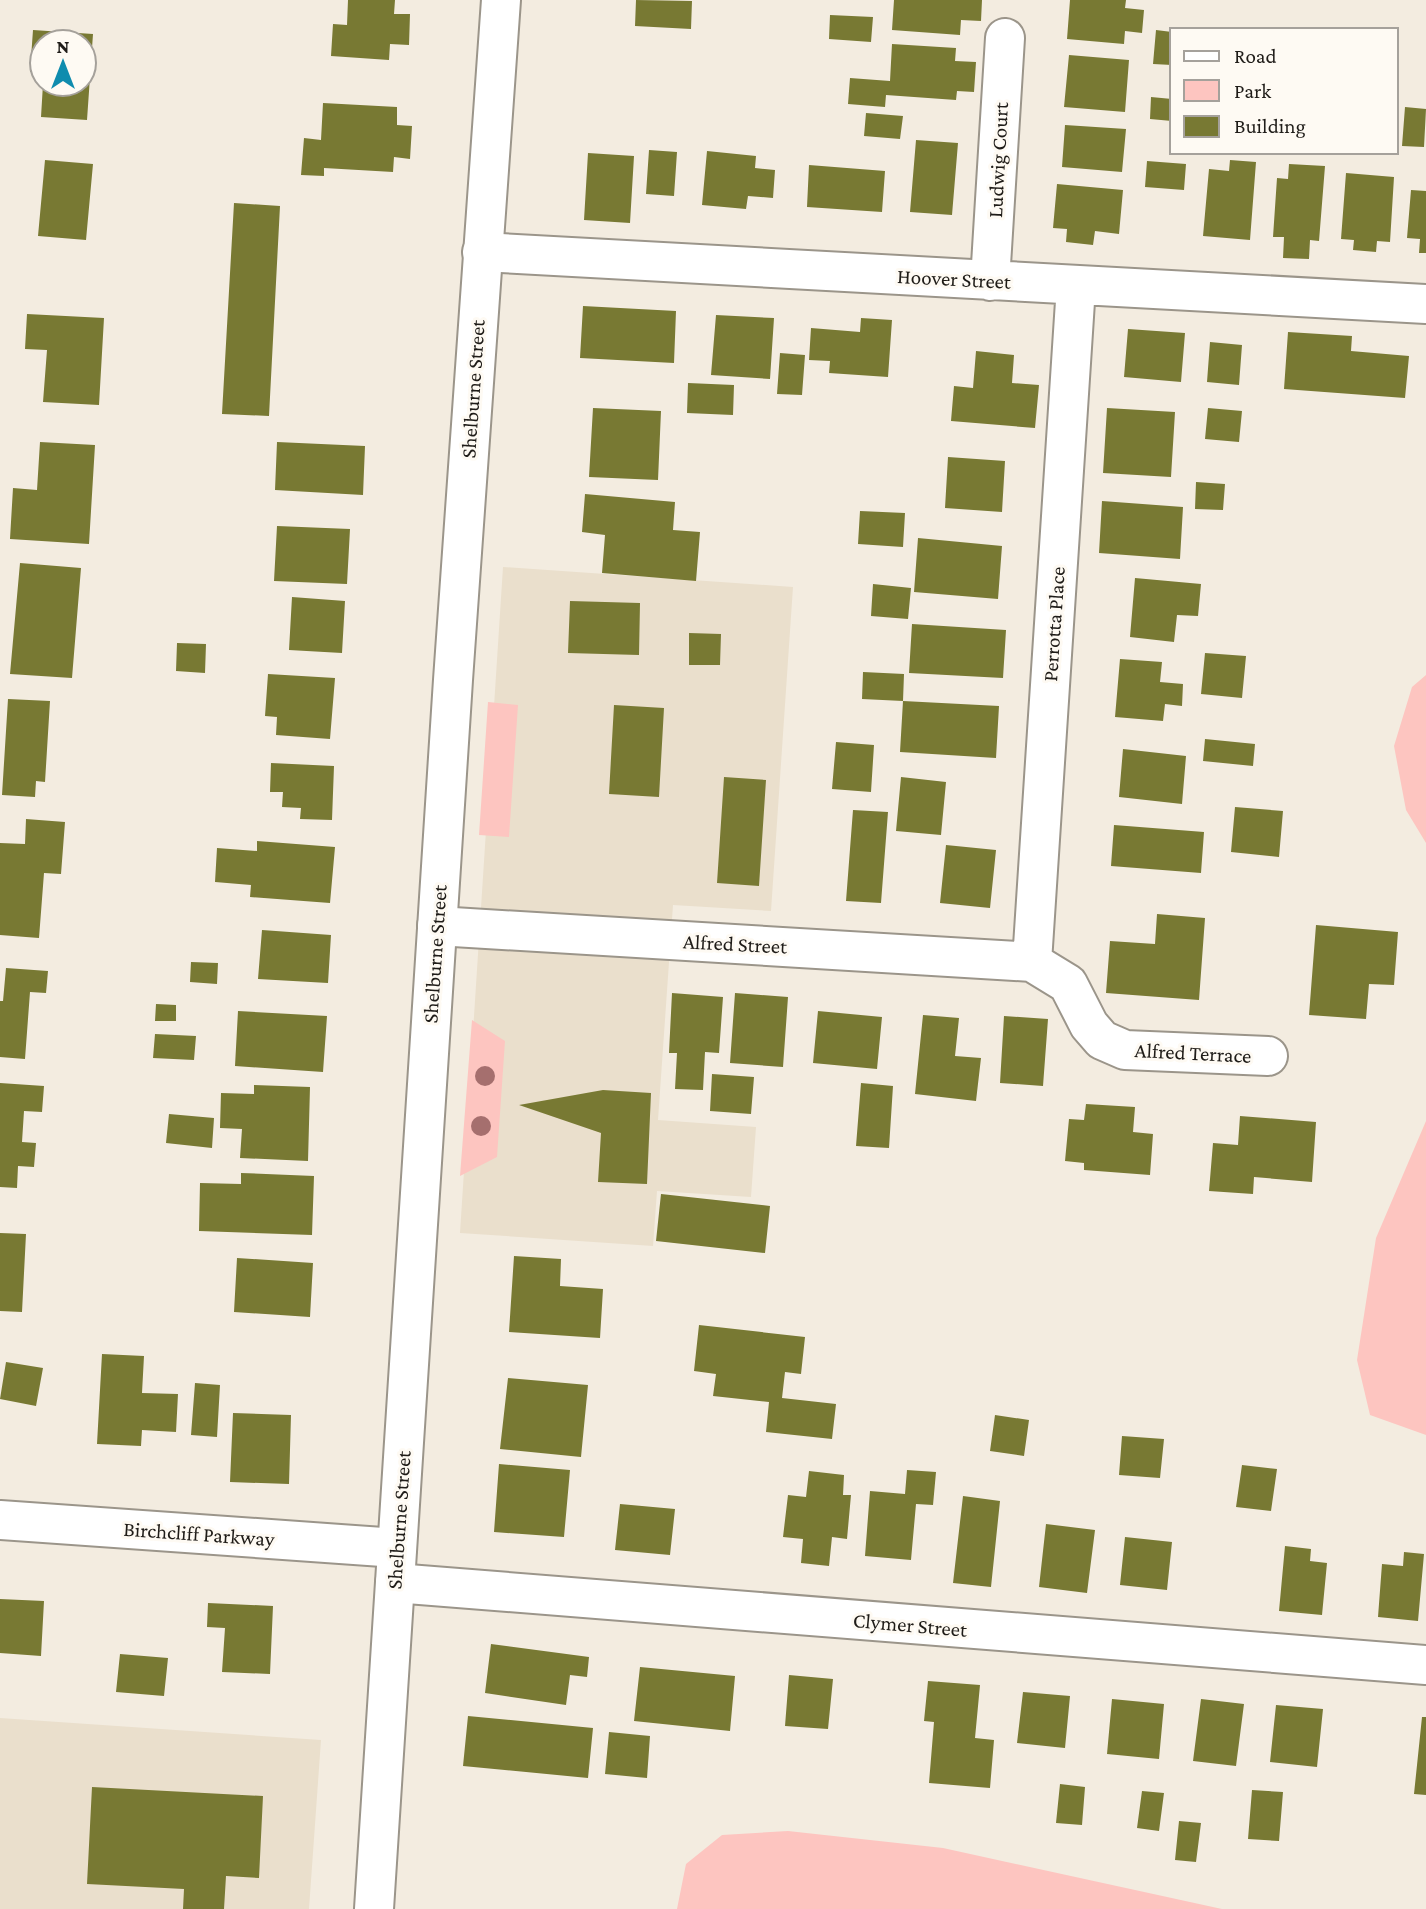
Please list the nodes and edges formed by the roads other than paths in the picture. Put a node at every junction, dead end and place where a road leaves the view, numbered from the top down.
1 (500, 0) edge
2 (1005, 38) dead end
3 (482, 252) junction
4 (990, 281) junction
5 (1076, 286) junction
6 (1426, 304) edge
7 (437, 926) junction
8 (1032, 962) junction
9 (1268, 1056) dead end
10 (0, 1520) edge
11 (396, 1566) junction
12 (1426, 1665) edge
13 (374, 1909) edge

1 - 3 street, Shelburne Street
2 - 4 street, Ludwig Court
3 - 4 street, Hoover Street
3 - 7 street, Shelburne Street
4 - 5 street, Hoover Street
5 - 6 street, Hoover Street
5 - 8 street, Perrotta Place
7 - 8 street, Alfred Street
7 - 11 street, Shelburne Street
8 - 9 street, Alfred Terrace
10 - 11 street, Birchcliff Parkway
11 - 12 street, Clymer Street
11 - 13 street, Shelburne Street

